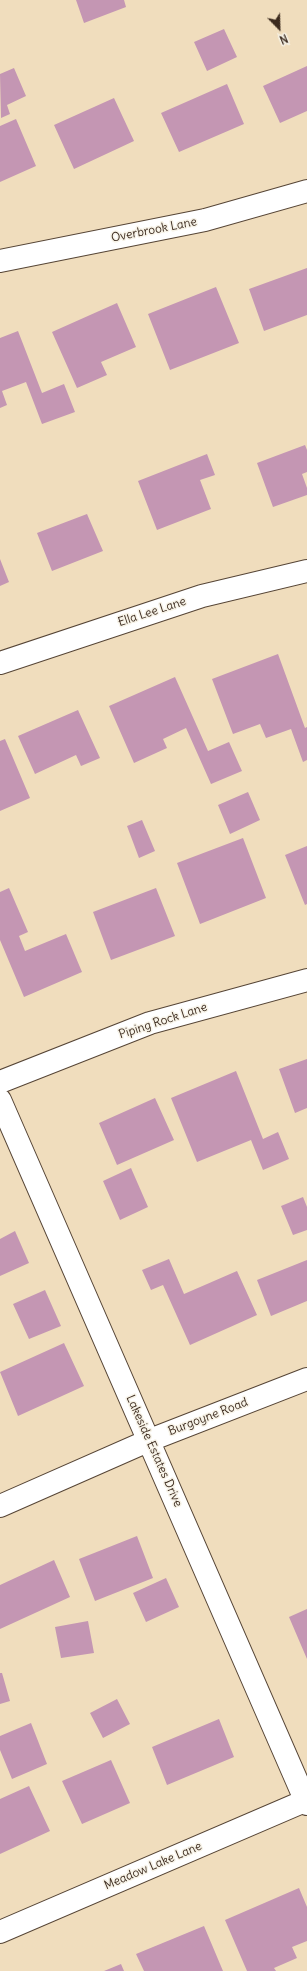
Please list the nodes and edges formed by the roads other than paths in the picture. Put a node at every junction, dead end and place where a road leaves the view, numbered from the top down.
1 (307, 191) edge
2 (0, 261) edge
3 (307, 571) edge
4 (0, 663) edge
5 (307, 980) edge
6 (0, 1082) edge
7 (0, 1100) edge
8 (307, 1379) edge
9 (150, 1440) junction
10 (0, 1506) edge
11 (307, 1801) edge
12 (0, 1932) edge

1 - 2 street, Overbrook Lane
3 - 4 street, Ella Lee Lane
5 - 6 street, Piping Rock Lane
7 - 9 street, Lakeside Estates Drive
8 - 9 street, Burgoyne Road
9 - 10 street, Burgoyne Road
9 - 11 street, Lakeside Estates Drive
11 - 12 street, Meadow Lake Lane

